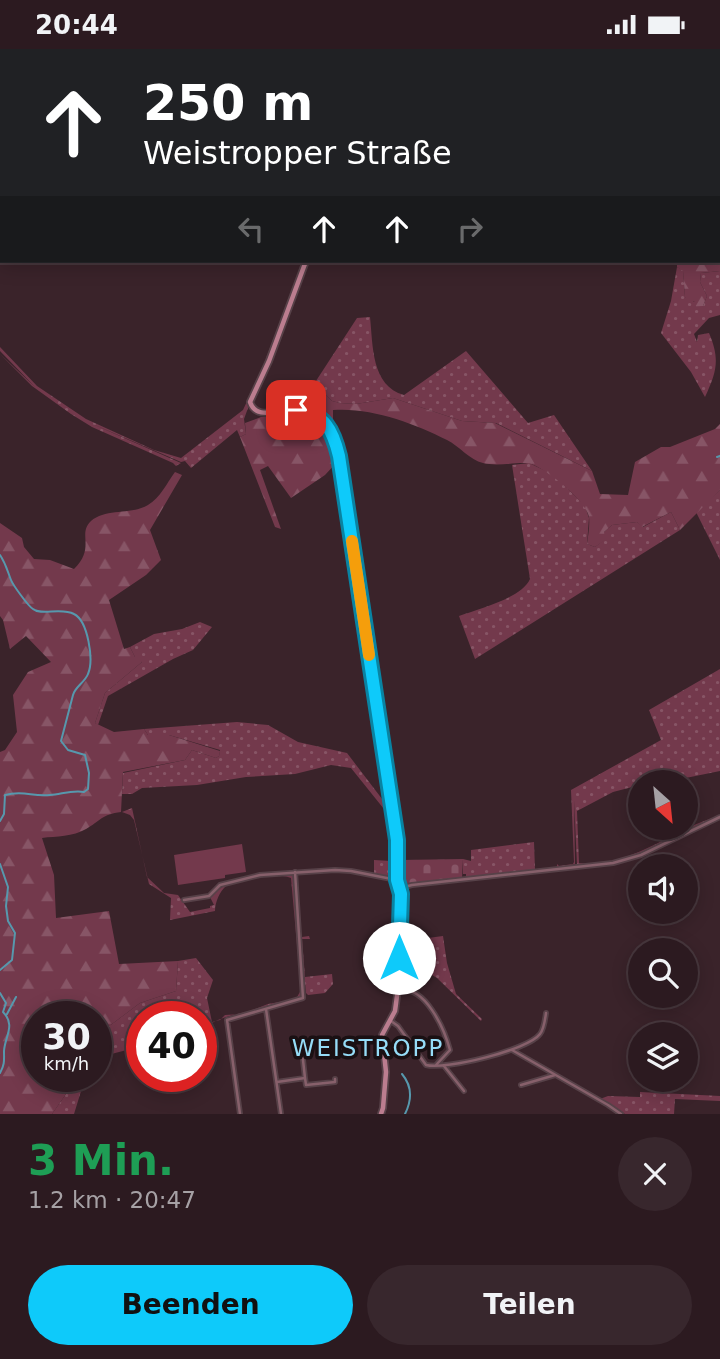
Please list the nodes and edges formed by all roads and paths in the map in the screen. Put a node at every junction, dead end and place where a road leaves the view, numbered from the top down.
1 (305, 263) edge
2 (720, 817) edge
3 (295, 872) junction
4 (397, 880) junction
5 (400, 888) junction
6 (184, 900) dead end
7 (399, 983) junction
8 (405, 988) junction
9 (398, 990) junction
10 (266, 1009) junction
11 (546, 1013) dead end
12 (390, 1021) junction
13 (301, 1042) dead end
14 (512, 1050) junction
15 (444, 1066) junction
16 (435, 1067) junction
17 (555, 1075) junction
18 (305, 1078) junction
19 (335, 1079) dead end
20 (277, 1082) junction
21 (521, 1085) dead end
22 (464, 1091) dead end
23 (240, 1114) edge
24 (281, 1114) edge
25 (380, 1114) edge
26 (621, 1114) edge

1 - 4 street
2 - 5 street
3 - 4 street
3 - 6 street
3 - 10 street
4 - 5 street
5 - 7 street
7 - 8 street
7 - 9 street
8 - 9 street
8 - 16 street
9 - 12 street
10 - 20 street
10 - 23 street
11 - 14 street
12 - 16 street
12 - 25 street
13 - 18 street
14 - 15 street
14 - 17 street
15 - 16 street
15 - 22 street
17 - 21 street
17 - 26 street
18 - 19 street
18 - 20 street
20 - 24 street

